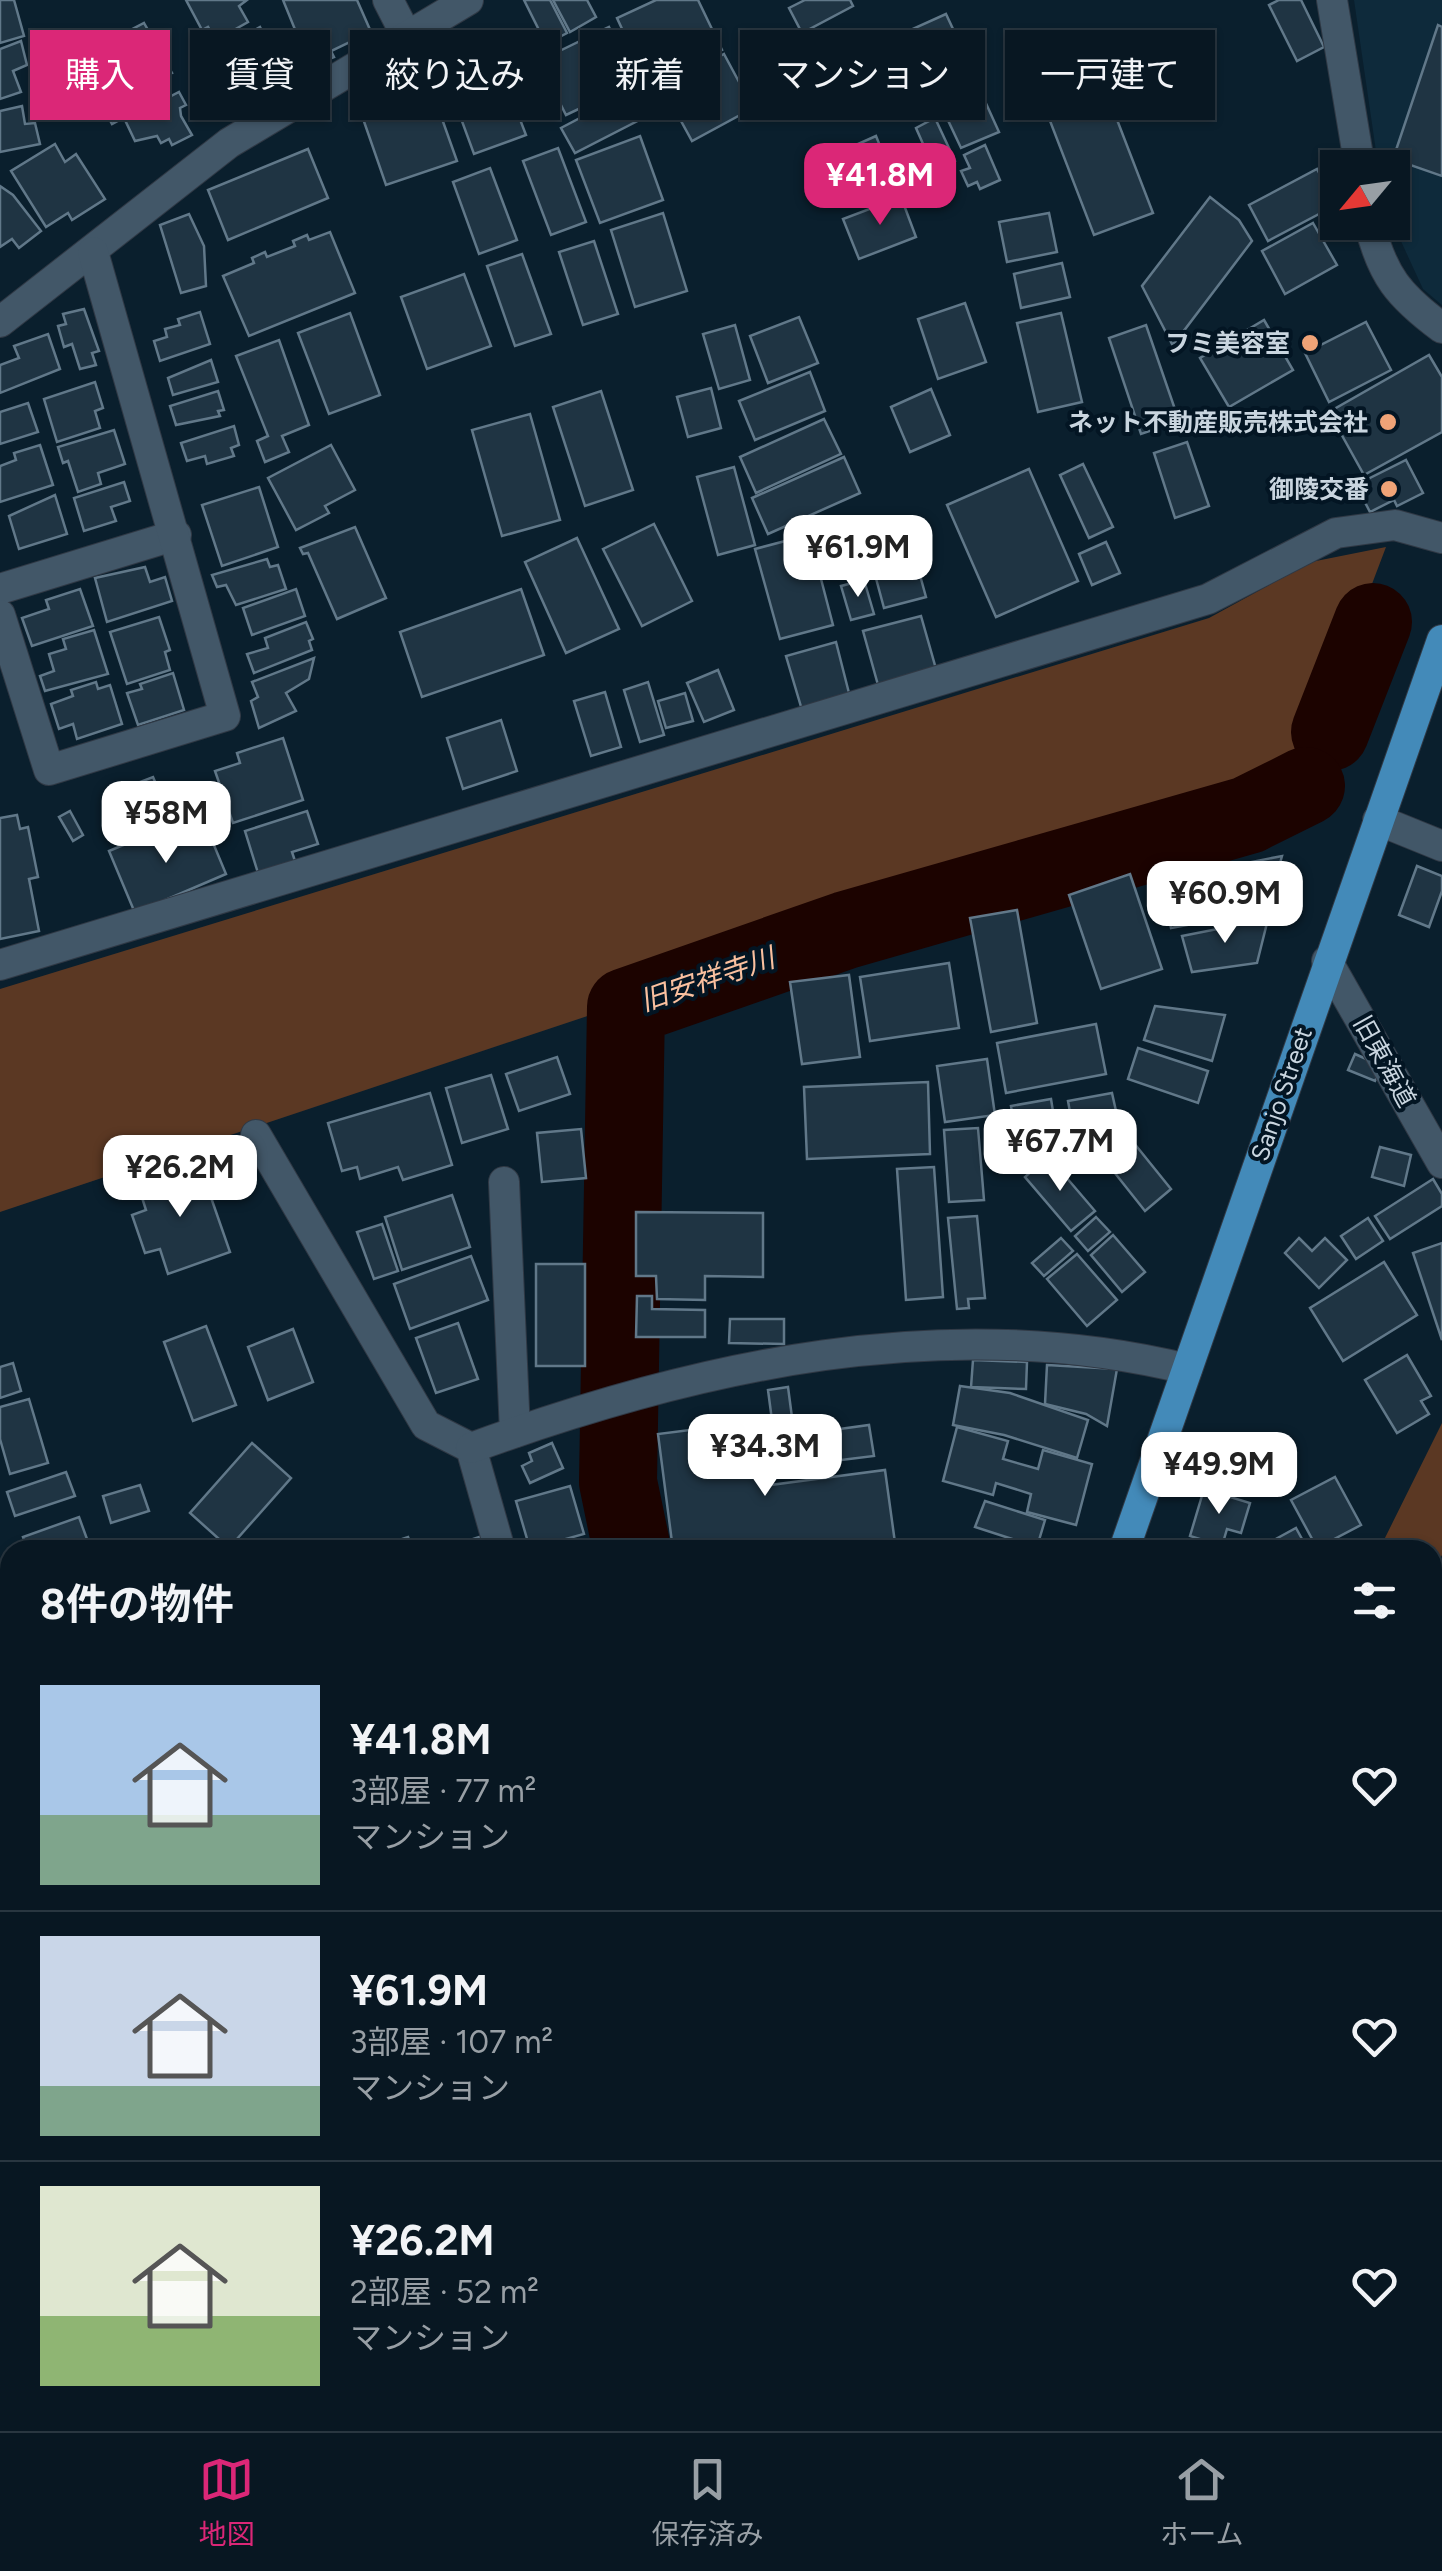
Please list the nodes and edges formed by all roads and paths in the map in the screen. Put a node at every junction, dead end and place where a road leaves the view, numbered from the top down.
1 (388, 0) edge
2 (468, 0) edge
3 (1332, 0) edge
4 (403, 30) edge
5 (419, 30) edge
6 (350, 71) edge
7 (1357, 150) edge
8 (1373, 240) edge
9 (93, 252) junction
10 (0, 322) edge
11 (1442, 328) edge
12 (176, 534) junction
13 (1442, 538) edge
14 (0, 589) edge
15 (0, 616) edge
16 (1442, 640) edge
17 (1378, 820) junction
18 (1442, 846) edge
19 (1328, 960) junction
20 (0, 965) edge
21 (256, 1134) dead end
22 (1442, 1163) edge
23 (504, 1182) dead end
24 (1186, 1369) junction
25 (515, 1432) junction
26 (471, 1448) junction
27 (497, 1540) edge
28 (1127, 1540) edge

1 - 4 street
2 - 5 street
3 - 7 street
6 - 9 street
8 - 11 street
9 - 10 street
9 - 12 street
12 - 14 street
12 - 15 street
13 - 20 street
16 - 17 main road, Sanjo Street
17 - 18 street
17 - 19 main road, Sanjo Street
19 - 22 street, 旧東海道
19 - 24 main road, Sanjo Street
21 - 26 street
23 - 25 street
24 - 25 street
24 - 28 main road, Sanjo Street
25 - 26 street
26 - 27 street

